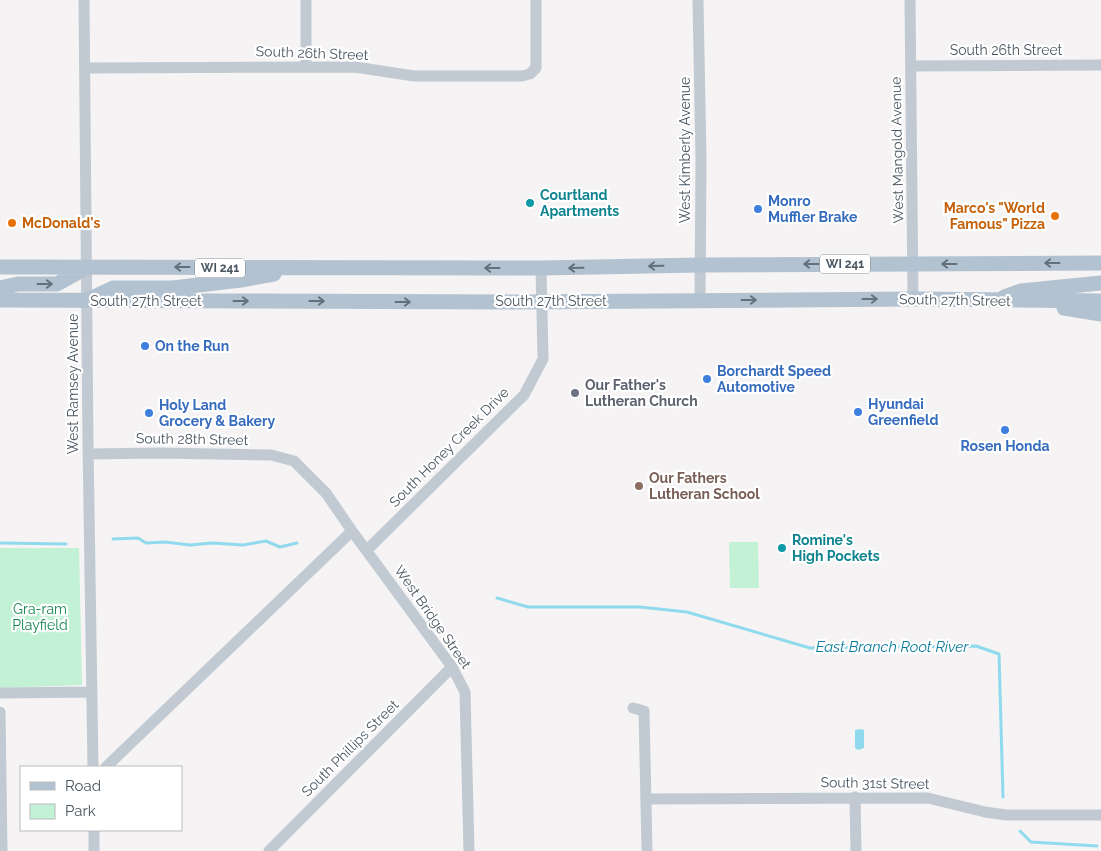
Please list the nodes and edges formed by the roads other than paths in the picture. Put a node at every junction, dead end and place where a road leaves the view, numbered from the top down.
1 (84, 0) edge
2 (306, 0) edge
3 (536, 0) edge
4 (698, 0) edge
5 (910, 0) edge
6 (1101, 65) edge
7 (306, 66) junction
8 (911, 66) junction
9 (85, 68) junction
10 (1101, 263) edge
11 (912, 264) junction
12 (700, 265) junction
13 (87, 267) junction
14 (0, 268) edge
15 (310, 268) junction
16 (541, 268) junction
17 (1101, 282) edge
18 (0, 288) edge
19 (913, 299) junction
20 (0, 300) edge
21 (700, 300) junction
22 (996, 300) junction
23 (87, 301) junction
24 (1028, 301) junction
25 (1101, 301) edge
26 (543, 302) junction
27 (1101, 314) edge
28 (88, 454) junction
29 (294, 461) joint
30 (352, 531) junction
31 (367, 550) junction
32 (452, 667) junction
33 (92, 692) junction
34 (0, 694) edge
35 (633, 708) dead end
36 (0, 712) edge
37 (93, 766) edge
38 (107, 766) edge
39 (855, 797) junction
40 (646, 799) junction
41 (1101, 815) edge
42 (94, 831) edge
43 (2, 851) edge
44 (94, 851) edge
45 (269, 851) edge
46 (469, 851) edge
47 (647, 851) edge
48 (856, 851) edge

1 - 9 street, West Ramsey Avenue
2 - 7 street
3 - 7 street, South 26th Street
4 - 12 street, West Kimberly Avenue
5 - 8 street, West Mangold Avenue
6 - 8 street, South 26th Street
7 - 9 street, South 26th Street
8 - 11 street, West Mangold Avenue
9 - 13 street, West Ramsey Avenue
10 -> 11 main road, WI 241
11 -> 12 main road, WI 241
11 - 19 street, West Mangold Avenue
12 -> 16 main road, WI 241
12 - 21 street, West Kimberly Avenue
13 - 14 main road, WI 241
15 -> 13 main road, WI 241
18 -> 13 main road
13 - 23 street, West Ramsey Avenue
16 -> 15 main road, WI 241
15 - 23 main road
16 - 26 street, South Honey Creek Drive
17 - 22 main road
21 -> 19 main road, South 27th Street
19 - 22 main road, South 27th Street
20 - 23 main road, South 27th Street
21 - 26 main road, South 27th Street
22 - 24 main road, South 27th Street
23 -> 26 main road, South 27th Street
23 - 28 street, West Ramsey Avenue
24 - 25 main road, South 27th Street
24 - 27 main road
26 - 31 street, South Honey Creek Drive
28 - 29 street, South 28th Street
28 - 33 street, West Ramsey Avenue
29 - 30 street, West Bridge Street
30 - 31 street, West Bridge Street
30 - 38 street
31 - 32 street, West Bridge Street
32 - 45 street, South Phillips Street
32 - 46 street, West Bridge Street
33 - 34 street
33 - 37 street, West Ramsey Avenue
35 - 40 street
36 - 43 street
39 - 40 street, South 31st Street
39 - 41 street, South 31st Street
39 - 48 street
40 - 47 street
42 - 44 street

